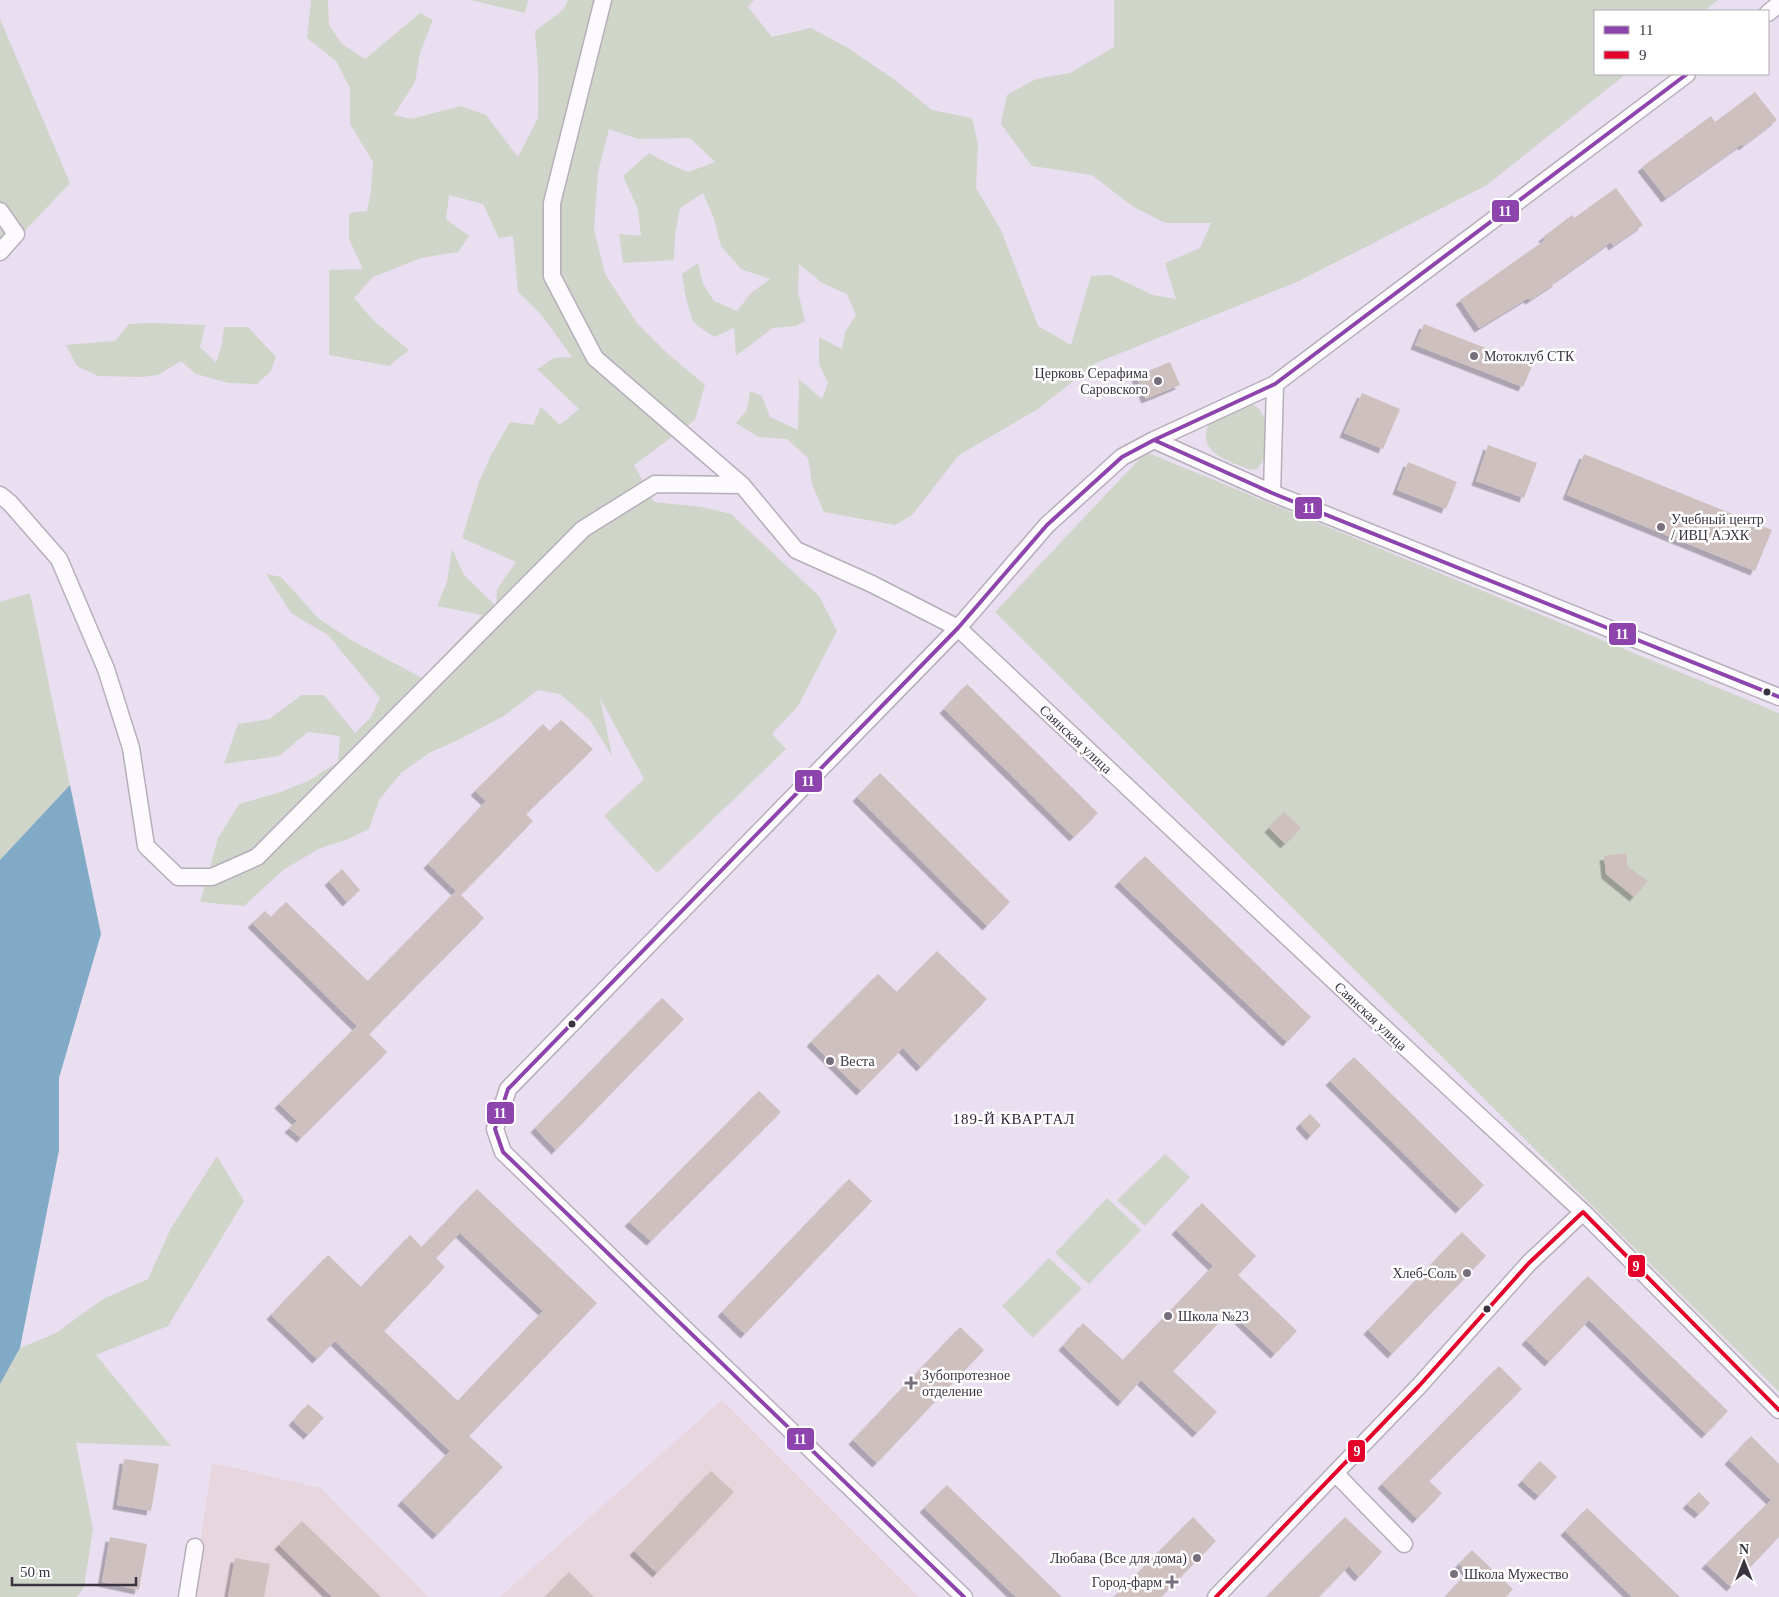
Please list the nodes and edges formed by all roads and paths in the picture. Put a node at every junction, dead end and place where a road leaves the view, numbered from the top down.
1 (603, 0) edge
2 (1779, 4) edge
3 (1769, 12) edge
4 (1686, 75) edge
5 (0, 211) edge
6 (0, 252) edge
7 (1275, 384) junction
8 (1154, 440) junction
9 (742, 485) junction
10 (1272, 493) junction
11 (0, 495) edge
12 (958, 628) junction
13 (1779, 697) edge
14 (1583, 1212) junction
15 (1779, 1410) edge
16 (1336, 1474) junction
17 (1404, 1544) dead end
18 (195, 1546) dead end
19 (187, 1597) edge
20 (964, 1597) edge
21 (1216, 1597) edge

1 - 9 street, Саянская улица
2 - 3 street
4 - 7 street
5 - 6 street
7 - 8 street
7 - 10 street
8 - 10 street
8 - 12 street
9 - 11 street
9 - 12 street, Саянская улица
10 - 13 street
12 - 14 street, Саянская улица
12 - 20 street
14 - 15 street, Саянская улица
14 - 16 street
16 - 17 street
16 - 21 street
18 - 19 street

